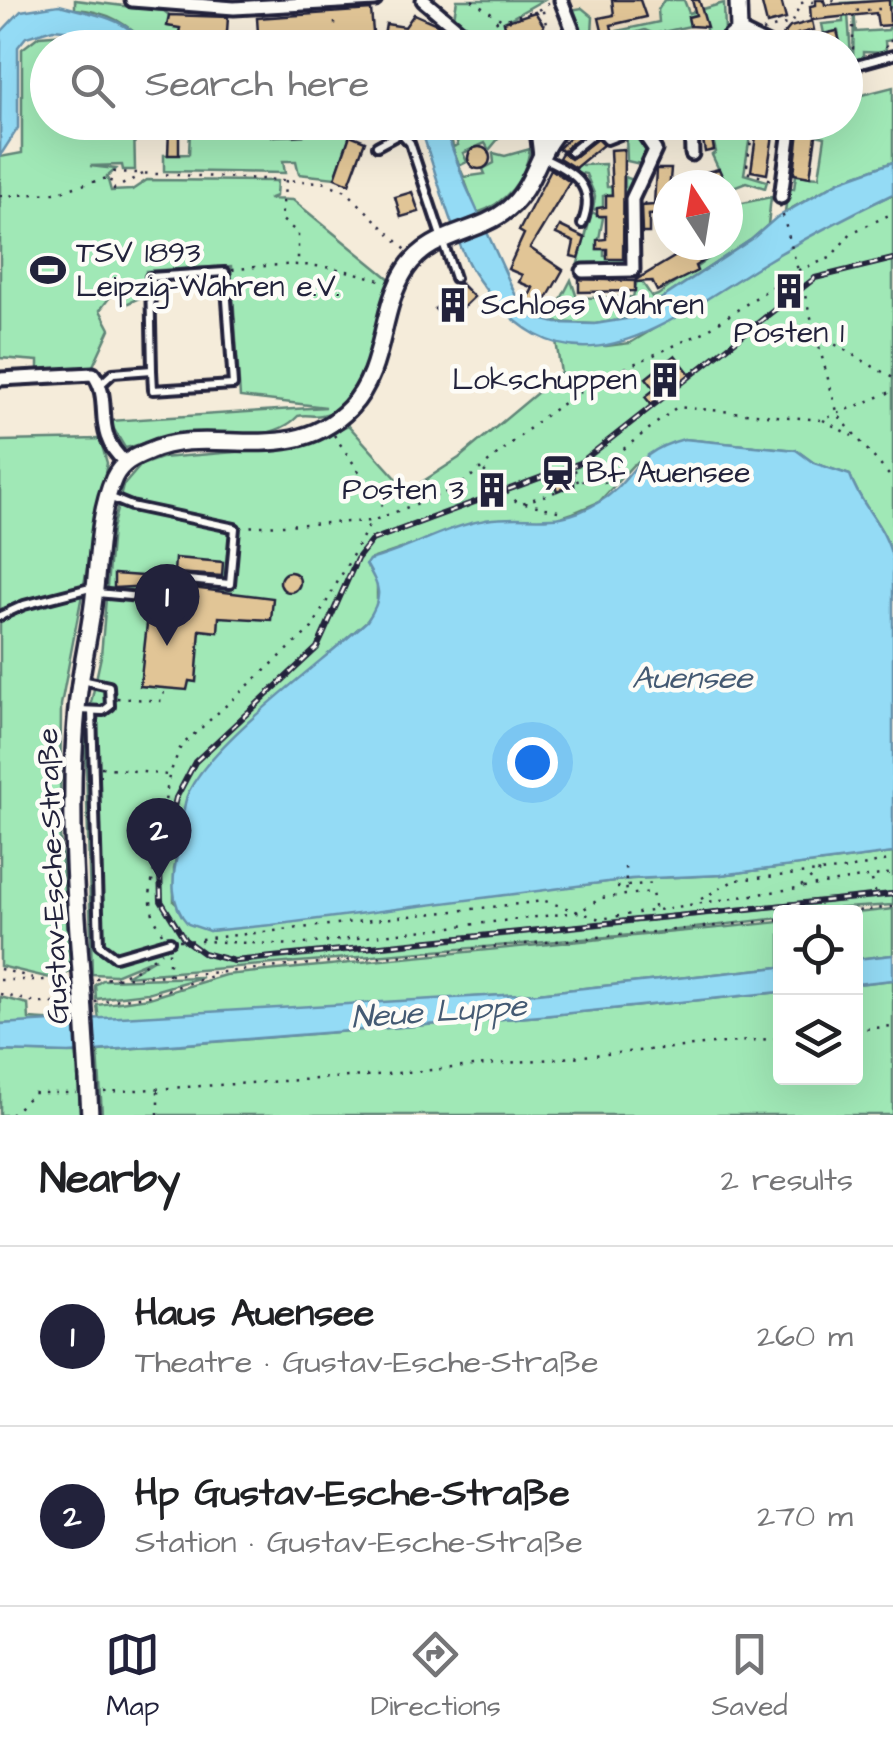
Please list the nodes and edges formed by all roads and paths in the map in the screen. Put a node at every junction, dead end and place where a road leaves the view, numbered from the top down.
1 (132, 0) edge
2 (375, 0) edge
3 (423, 0) edge
4 (472, 0) edge
5 (552, 0) edge
6 (561, 0) edge
7 (738, 0) edge
8 (795, 0) edge
9 (835, 0) edge
10 (800, 4) junction
11 (542, 6) junction
12 (496, 20) junction
13 (335, 22) dead end
14 (335, 30) edge
15 (459, 30) edge
16 (502, 30) edge
17 (548, 30) edge
18 (573, 30) edge
19 (739, 30) edge
20 (766, 30) edge
21 (851, 30) edge
22 (893, 33) edge
23 (893, 41) edge
24 (890, 56) edge
25 (863, 63) edge
26 (389, 140) edge
27 (407, 140) edge
28 (538, 140) edge
29 (551, 140) edge
30 (586, 140) edge
31 (624, 140) edge
32 (650, 140) edge
33 (691, 140) edge
34 (753, 140) edge
35 (789, 140) edge
36 (377, 146) dead end
37 (571, 152) dead end
38 (624, 152) dead end
39 (692, 154) dead end
40 (540, 156) junction
41 (143, 174) junction
42 (108, 178) junction
43 (286, 178) junction
44 (772, 180) dead end
45 (0, 196) edge
46 (653, 202) edge
47 (780, 203) joint
48 (632, 204) junction
49 (893, 213) edge
50 (582, 224) dead end
51 (448, 235) junction
52 (414, 258) junction
53 (298, 262) junction
54 (583, 271) dead end
55 (796, 271) junction
56 (225, 272) junction
57 (455, 278) dead end
58 (398, 285) junction
59 (814, 332) junction
60 (152, 370) junction
61 (893, 378) edge
62 (0, 379) edge
63 (99, 386) junction
64 (893, 391) edge
65 (838, 415) junction
66 (822, 420) junction
67 (328, 426) junction
68 (854, 437) junction
69 (126, 462) junction
70 (483, 470) junction
71 (600, 470) junction
72 (893, 480) edge
73 (579, 484) junction
74 (606, 487) dead end
75 (108, 496) junction
76 (524, 503) junction
77 (558, 511) dead end
78 (388, 513) junction
79 (372, 520) junction
80 (246, 527) dead end
81 (95, 590) junction
82 (0, 616) edge
83 (80, 680) junction
84 (164, 688) dead end
85 (110, 698) junction
86 (85, 710) junction
87 (93, 767) junction
88 (169, 776) junction
89 (893, 859) edge
90 (625, 867) dead end
91 (818, 872) junction
92 (893, 873) edge
93 (153, 876) junction
94 (871, 878) junction
95 (158, 880) dead end
96 (656, 883) dead end
97 (627, 886) junction
98 (617, 887) dead end
99 (800, 887) junction
100 (627, 895) junction
101 (876, 895) dead end
102 (698, 901) junction
103 (893, 907) edge
104 (863, 910) edge
105 (579, 912) junction
106 (656, 913) junction
107 (773, 921) edge
108 (180, 940) dead end
109 (194, 940) junction
110 (170, 942) junction
111 (0, 970) edge
112 (224, 972) junction
113 (169, 976) junction
114 (98, 978) dead end
115 (116, 978) junction
116 (0, 980) edge
117 (67, 980) dead end
118 (44, 981) junction
119 (0, 994) edge
120 (84, 1000) junction
121 (893, 1026) edge
122 (863, 1029) edge
123 (773, 1039) edge
124 (88, 1086) junction
125 (158, 1090) junction
126 (12, 1115) edge
127 (90, 1115) edge
128 (158, 1115) edge

1 - 2 street
3 - 15 street
4 - 12 path
5 - 11 path
6 - 18 street
7 - 19 main road
8 - 10 path
9 - 10 path
10 - 20 path
11 - 12 path
11 - 17 path
12 - 16 path
13 - 14 path
21 - 22 path
23 - 24 path
24 - 25 lane
26 - 36 lane
27 - 51 lane
28 - 40 street
29 - 40 main road
30 - 37 lane
31 - 38 path
32 - 48 street
33 - 39 street
34 - 44 path
35 - 47 street
40 - 50 lane
40 - 51 main road
41 - 42 path
41 - 42 path
41 - 43 path
42 - 45 path
43 - 52 path
43 - 53 path
46 - 48 path
47 - 55 path
48 - 54 street
49 - 55 path
51 - 52 main road
51 - 57 lane
52 - 58 main road
53 - 56 path
53 - 58 path
55 - 59 path
55 - 70 path
56 - 60 lane
56 - 60 lane
58 - 67 main road
59 - 61 path
59 - 65 path
60 - 63 lane
62 - 63 street
63 - 69 street
64 - 65 path
65 - 66 path
65 - 68 path
66 - 68 path
66 - 71 path
67 - 69 main road
67 - 78 path
68 - 72 path
69 - 75 main road, Gustav-Esche-Straße
70 - 76 path
70 - 78 path
71 - 73 path
71 - 73 path
71 - 74 path
73 - 76 path
75 - 81 main road, Gustav-Esche-Straße
75 - 81 lane
76 - 77 path
78 - 79 path
79 - 80 path
79 - 88 path
81 - 82 lane
81 - 83 main road, Gustav-Esche-Straße
83 - 85 lane
83 - 86 main road, Gustav-Esche-Straße
84 - 85 path
85 - 86 lane
86 - 87 lane
86 - 120 main road, Gustav-Esche-Straße
87 - 88 path
87 - 110 lane
88 - 93 path
89 - 91 path
90 - 97 path
91 - 99 path
91 - 102 path
92 - 94 path
93 - 95 path
93 - 110 path
94 - 99 path
94 - 101 path
96 - 97 path
97 - 98 path
97 - 100 path
99 - 102 path
100 - 105 path
100 - 106 path
102 - 106 path
103 - 104 path
105 - 106 path
105 - 109 path
105 - 109 path
107 - 112 path
108 - 109 path
110 - 113 path
110 - 115 path
111 - 118 path
112 - 113 path
112 - 120 path
113 - 115 path
114 - 115 path
116 - 118 path
117 - 118 path
119 - 120 path
120 - 124 main road, Gustav-Esche-Straße, bridge
121 - 122 path
123 - 125 path
124 - 125 path
124 - 126 path
124 - 127 main road, Gustav-Esche-Straße
125 - 128 path

